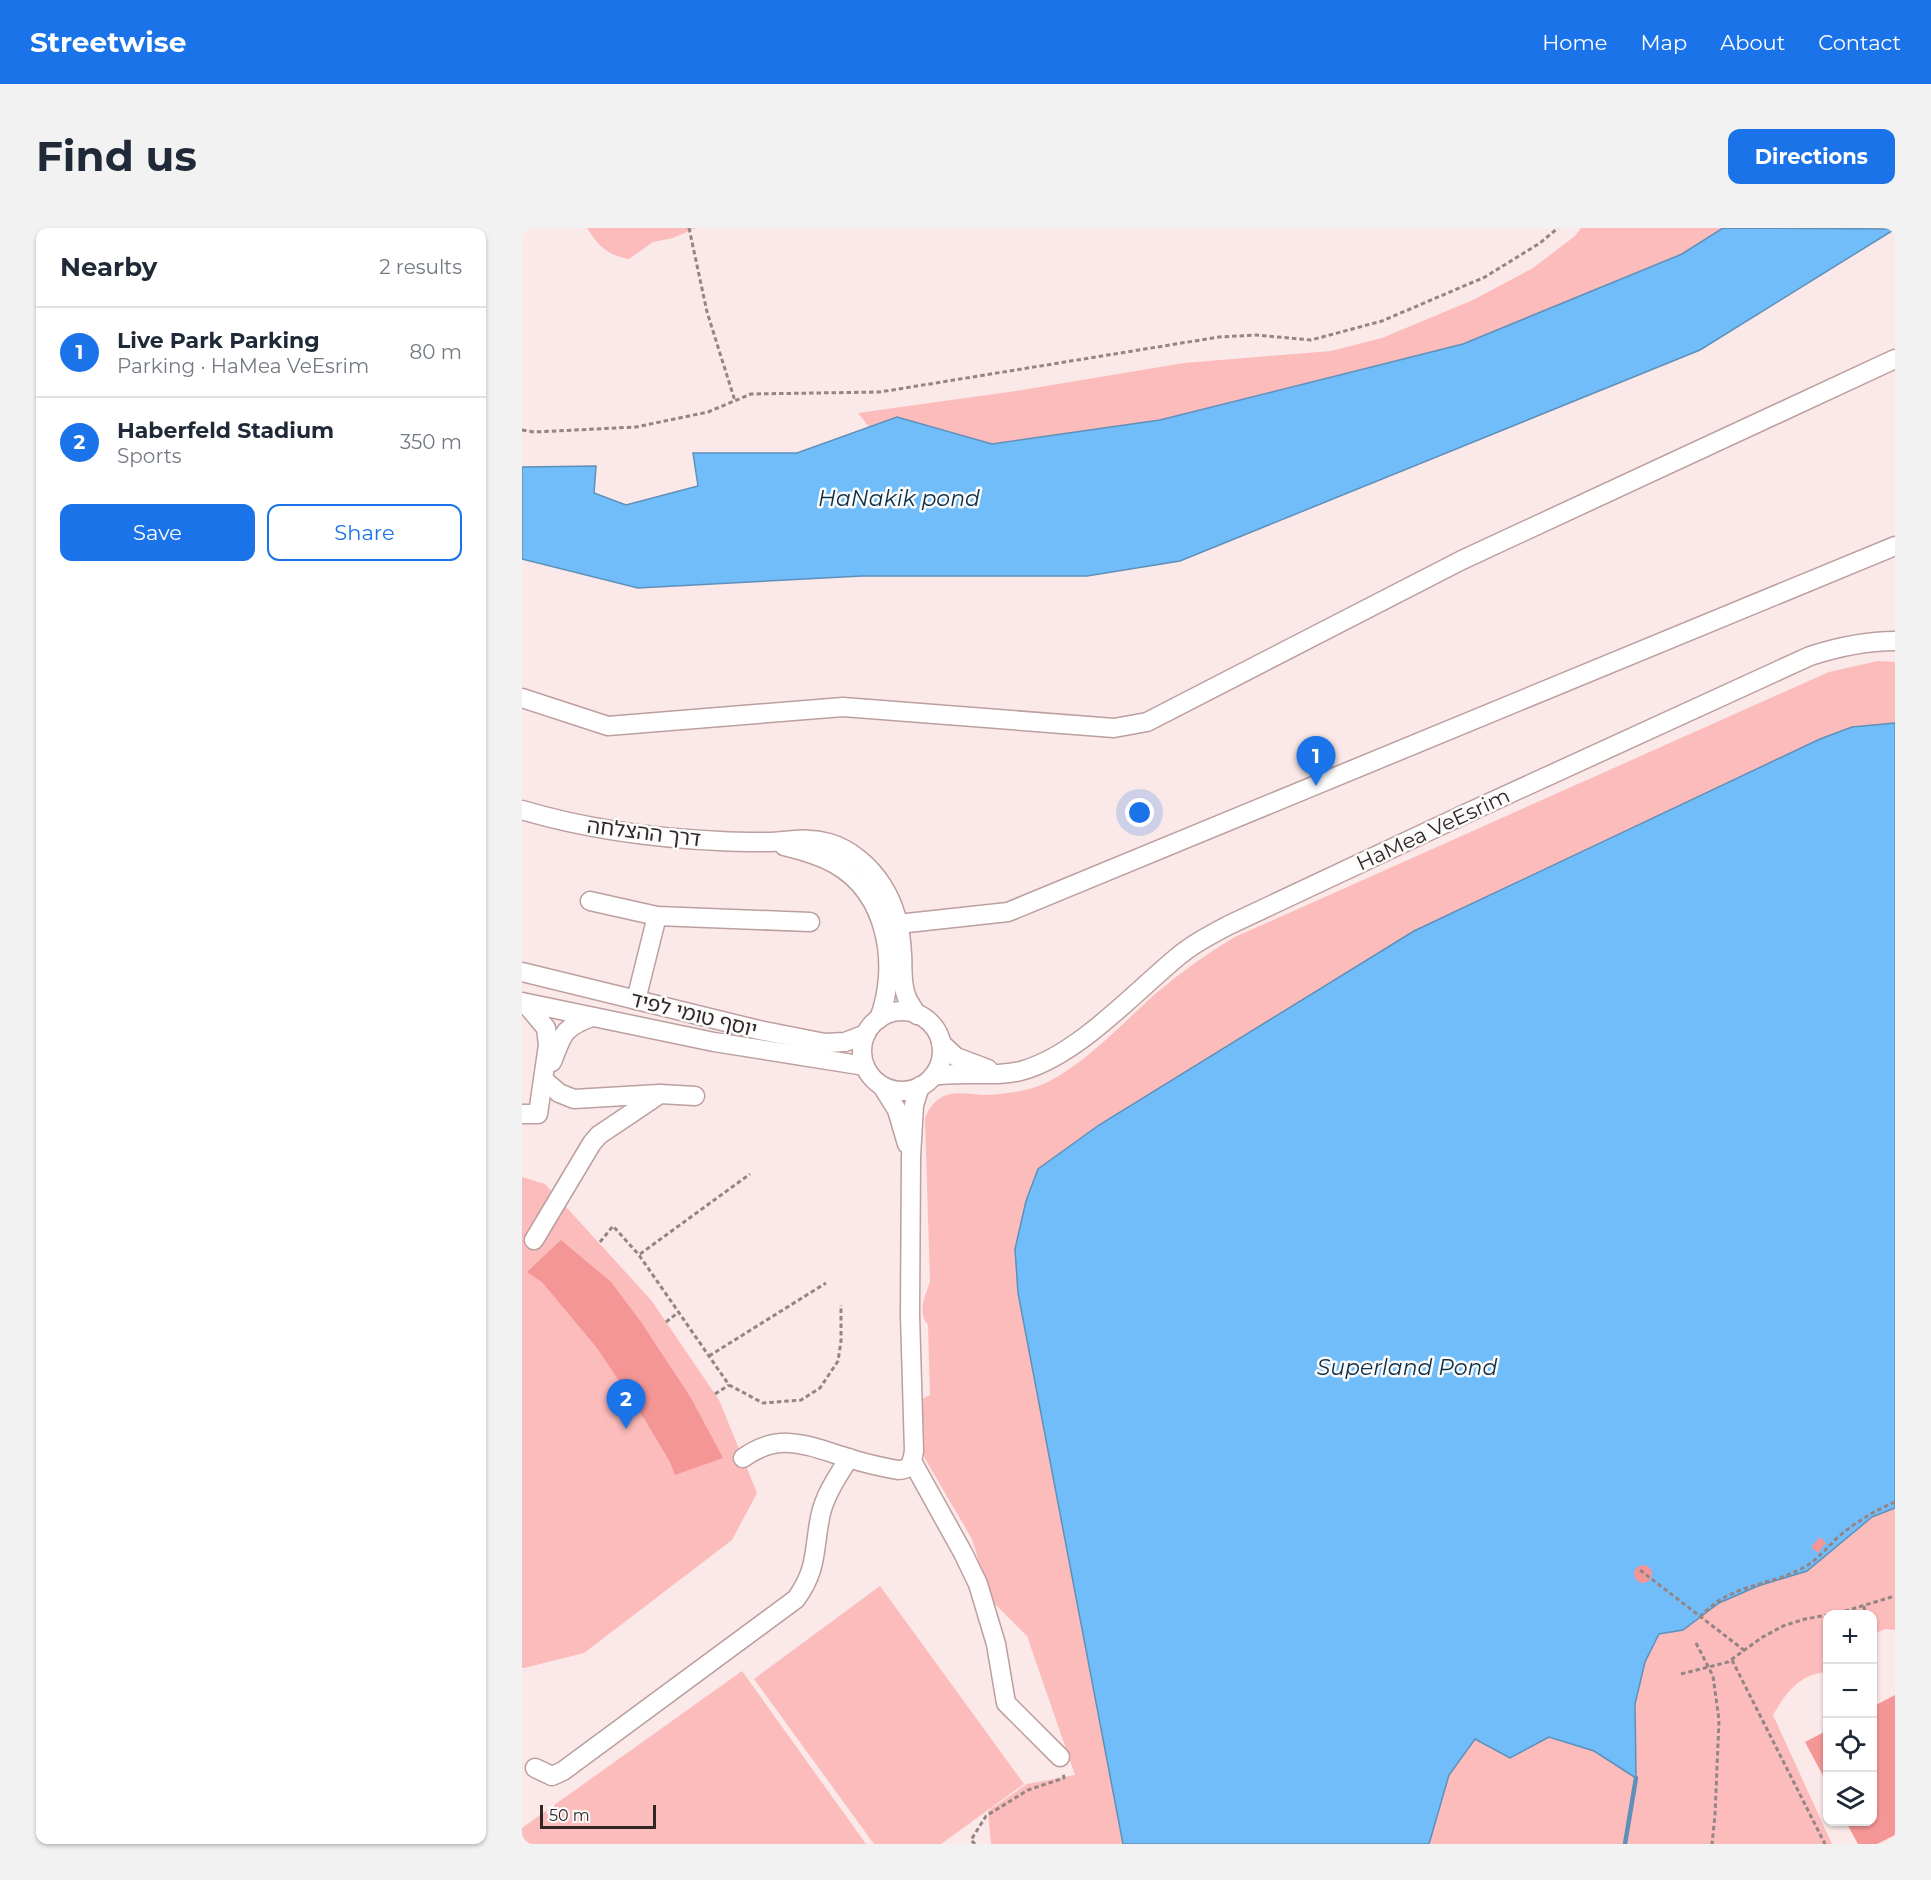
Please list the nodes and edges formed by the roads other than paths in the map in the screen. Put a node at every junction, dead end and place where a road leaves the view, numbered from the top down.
1 (1895, 359) edge
2 (1895, 546) edge
3 (1895, 641) edge
4 (522, 698) edge
5 (522, 810) edge
6 (767, 842) junction
7 (590, 901) dead end
8 (657, 916) junction
9 (810, 922) dead end
10 (898, 924) junction
11 (522, 972) edge
12 (636, 1000) junction
13 (524, 1002) edge
14 (917, 1014) junction
15 (592, 1017) junction
16 (879, 1019) junction
17 (866, 1034) junction
18 (941, 1043) junction
19 (865, 1066) junction
20 (1001, 1073) junction
21 (544, 1080) junction
22 (927, 1081) junction
23 (882, 1086) junction
24 (660, 1094) junction
25 (695, 1096) dead end
26 (522, 1114) edge
27 (911, 1157) junction
28 (534, 1240) dead end
29 (742, 1458) dead end
30 (849, 1458) junction
31 (912, 1461) junction
32 (1060, 1757) road end
33 (535, 1768) dead end

1 - 4 street
2 - 10 street
3 - 20 street, HaMea VeEsrim
5 - 6 street, דרך ההצלחה
6 - 10 street, דרך ההצלחה
6 - 16 street, דרך ההצלחה
7 - 8 street
8 - 9 street
8 - 12 street
10 - 14 street, דרך ההצלחה
11 - 12 street, יוסף טומי לפיד
12 - 17 street, יוסף טומי לפיד
13 - 15 street, יוסף טומי לפיד
13 - 21 street
14 - 16 street
14 - 18 street
15 - 19 street, יוסף טומי לפיד
15 - 21 street
16 - 17 street
17 - 19 street
18 - 20 street, HaMea VeEsrim
18 - 22 street
19 - 23 street
20 - 22 street, HaMea VeEsrim
21 - 24 street
21 - 26 street
22 - 23 street
22 - 27 street
23 - 27 street
24 - 25 street
24 - 28 street
27 - 31 street
29 - 30 street
30 - 31 street
30 - 33 street
31 - 32 street

